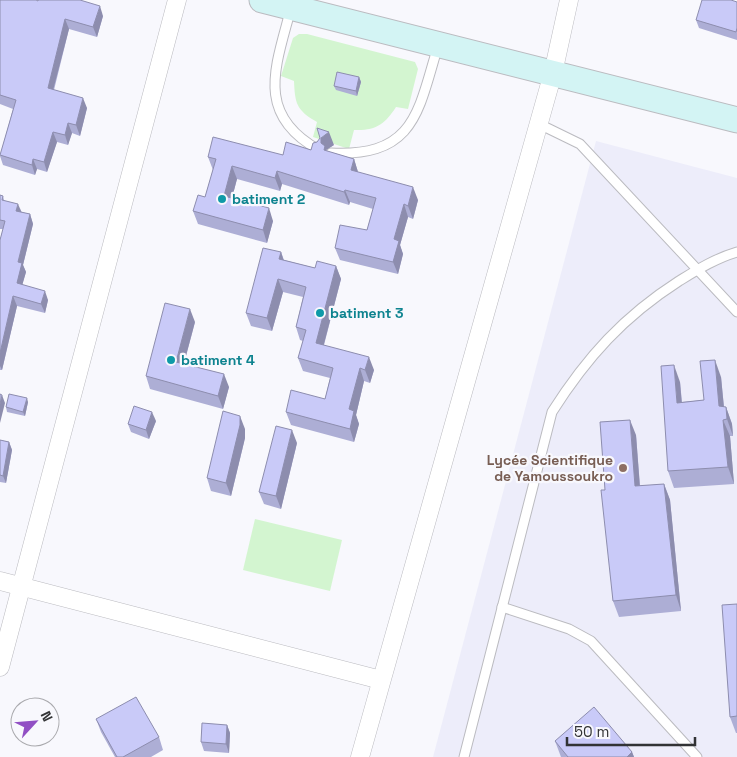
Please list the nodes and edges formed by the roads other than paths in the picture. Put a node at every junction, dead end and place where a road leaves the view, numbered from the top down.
1 (177, 0) edge
2 (262, 0) edge
3 (569, 0) edge
4 (291, 8) junction
5 (438, 44) junction
6 (553, 74) junction
7 (737, 120) edge
8 (539, 124) junction
9 (319, 150) edge
10 (331, 153) edge
11 (737, 252) edge
12 (699, 269) junction
13 (737, 312) edge
14 (0, 581) edge
15 (22, 587) junction
16 (502, 607) junction
17 (0, 668) edge
18 (381, 680) junction
19 (360, 757) edge
20 (464, 757) edge
21 (696, 757) edge

1 - 15 street
2 - 4 street
3 - 6 street
4 - 5 street
4 - 9 lane
5 - 6 street
5 - 10 lane
6 - 7 street
6 - 8 street
8 - 12 lane
8 - 18 street
11 - 12 lane
12 - 13 lane
12 - 16 lane
14 - 15 street
15 - 17 street
15 - 18 street
16 - 20 lane
16 - 21 lane
18 - 19 street

